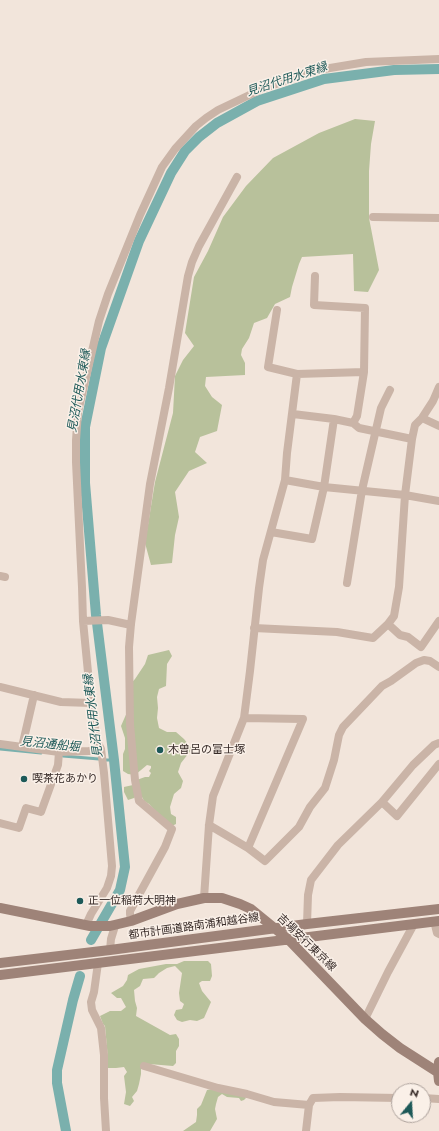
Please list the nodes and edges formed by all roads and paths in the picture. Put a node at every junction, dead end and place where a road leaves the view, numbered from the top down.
1 (439, 59) edge
2 (237, 177) dead end
3 (373, 217) dead end
4 (439, 218) edge
5 (315, 276) dead end
6 (277, 310) dead end
7 (364, 372) junction
8 (297, 374) junction
9 (439, 387) edge
10 (390, 390) dead end
11 (292, 414) junction
12 (422, 418) junction
13 (334, 419) junction
14 (353, 423) junction
15 (439, 426) edge
16 (376, 432) junction
17 (412, 439) junction
18 (285, 480) junction
19 (324, 487) junction
20 (362, 490) junction
21 (405, 495) junction
22 (439, 501) edge
23 (271, 532) junction
24 (347, 583) dead end
25 (86, 621) junction
26 (439, 621) edge
27 (388, 624) junction
28 (131, 625) junction
29 (254, 628) junction
30 (400, 635) junction
31 (424, 660) junction
32 (439, 667) edge
33 (0, 687) edge
34 (34, 695) junction
35 (91, 703) junction
36 (244, 718) junction
37 (439, 743) edge
38 (0, 744) edge
39 (22, 747) junction
40 (101, 749) junction
41 (59, 752) junction
42 (439, 764) edge
43 (382, 802) junction
44 (0, 823) edge
45 (209, 825) junction
46 (248, 848) junction
47 (204, 898) junction
48 (0, 908) edge
49 (439, 909) edge
50 (131, 921) junction
51 (437, 921) edge
52 (307, 924) junction
53 (414, 924) junction
54 (88, 925) junction
55 (112, 926) junction
56 (274, 928) junction
57 (439, 934) edge
58 (289, 940) junction
59 (110, 950) junction
60 (0, 963) edge
61 (98, 963) junction
62 (0, 975) edge
63 (365, 1019) junction
64 (144, 1066) dead end
65 (439, 1072) edge
66 (391, 1098) edge
67 (309, 1105) junction
68 (106, 1131) edge
69 (306, 1131) edge

1 - 25 street
2 - 28 street
3 - 4 street
5 - 7 street
6 - 8 street
7 - 8 street
7 - 14 street
8 - 11 street
9 - 12 street
10 - 16 street
11 - 13 street
11 - 18 street
12 - 15 street
12 - 17 street
13 - 14 street
13 - 19 street
14 - 16 street
16 - 17 street
16 - 20 street
17 - 21 street
18 - 19 street
18 - 23 street
19 - 20 street
19 - 23 street
20 - 21 street
20 - 24 street
21 - 22 street
21 - 27 street
23 - 29 street
25 - 28 street
25 - 35 street
26 - 30 street
27 - 29 street
27 - 30 street
28 - 50 street
29 - 36 street
30 - 31 street
31 - 32 street
31 - 46 street
33 - 34 street
34 - 35 street
34 - 39 street
35 - 40 street
36 - 45 street
36 - 46 street
37 - 43 street
38 - 39 street
39 - 41 street
40 - 41 street
40 - 54 street
41 - 44 street
42 - 43 street
43 - 52 street
45 - 46 street
45 - 47 street
47 - 50 street, 吉場安行東京線
47 - 56 street, 吉場安行東京線
48 - 54 street
49 - 52 street, 都市計画道路南浦和越谷線
50 - 55 street, 吉場安行東京線
51 - 53 street, 都市計画道路南浦和越谷線
51 - 57 street
52 - 56 street, 都市計画道路南浦和越谷線
53 - 58 street, 都市計画道路南浦和越谷線
53 - 63 street
54 - 55 street, 吉場安行東京線
55 - 59 street
56 - 58 street, 吉場安行東京線
56 - 59 street, 都市計画道路南浦和越谷線
58 - 61 street, 都市計画道路南浦和越谷線
58 - 63 street, 吉場安行東京線
59 - 60 street, 都市計画道路南浦和越谷線
61 - 62 street, 都市計画道路南浦和越谷線
61 - 68 street
63 - 65 street, 吉場安行東京線
64 - 67 street
66 - 67 street
67 - 69 street

